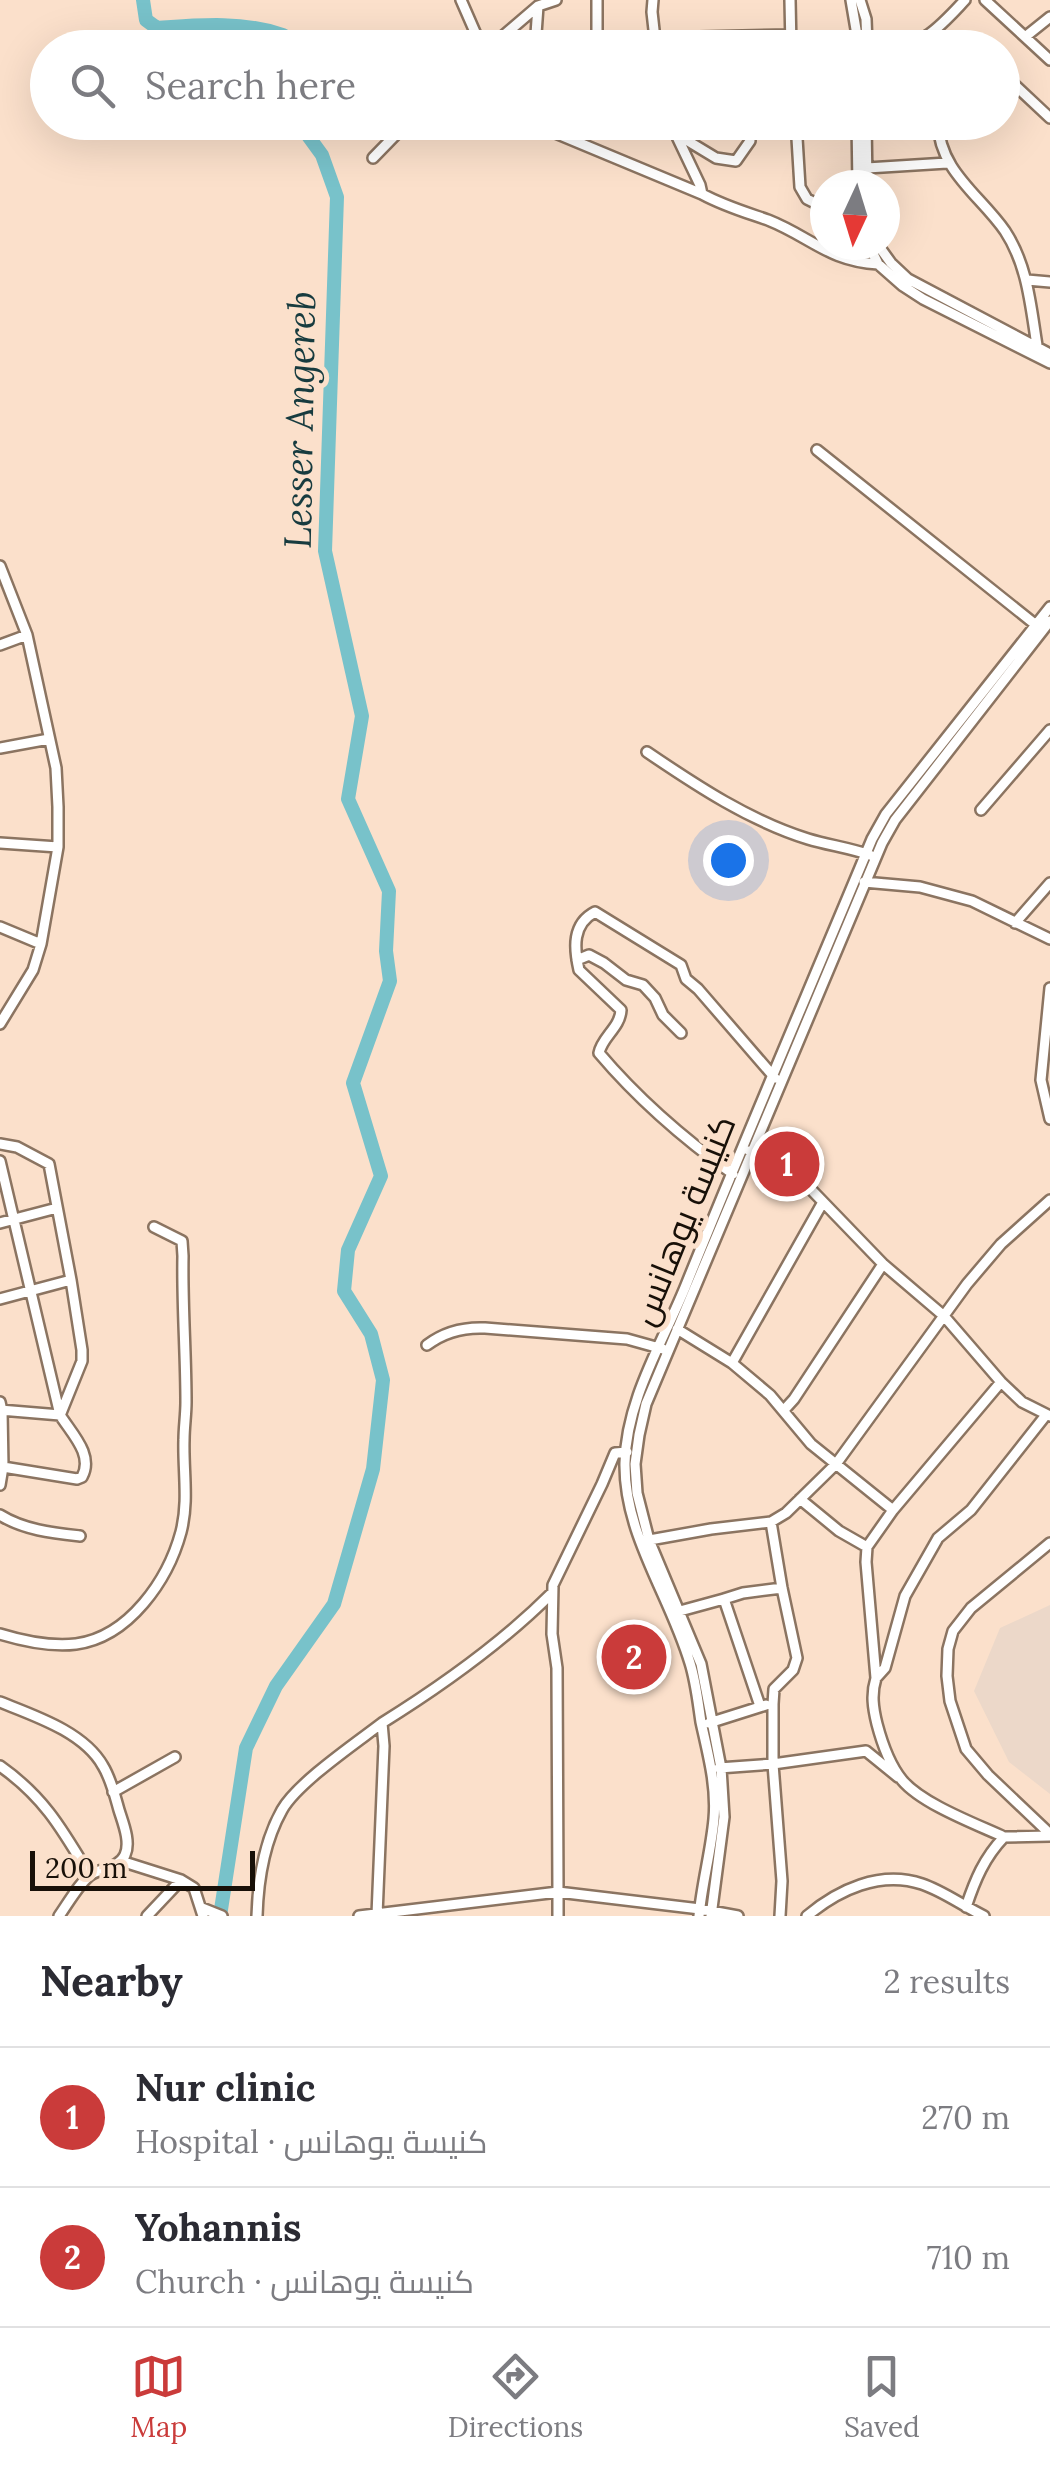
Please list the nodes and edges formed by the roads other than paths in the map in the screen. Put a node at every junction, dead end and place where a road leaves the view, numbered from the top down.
1 (462, 0) edge
2 (556, 0) edge
3 (597, 0) edge
4 (653, 0) edge
5 (790, 0) edge
6 (852, 0) edge
7 (860, 0) edge
8 (964, 0) edge
9 (985, 0) edge
10 (538, 6) junction
11 (1050, 17) edge
12 (477, 30) edge
13 (508, 30) edge
14 (536, 30) edge
15 (598, 30) edge
16 (654, 30) edge
17 (790, 30) edge
18 (859, 30) edge
19 (865, 30) edge
20 (934, 30) edge
21 (1017, 30) edge
22 (1020, 32) edge
23 (1025, 37) junction
24 (1050, 60) edge
25 (1020, 89) edge
26 (1050, 118) edge
27 (390, 140) edge
28 (572, 140) edge
29 (679, 140) edge
30 (686, 140) edge
31 (750, 140) edge
32 (797, 140) edge
33 (858, 140) edge
34 (866, 140) edge
35 (940, 140) edge
36 (373, 158) dead end
37 (947, 163) junction
38 (867, 168) joint
39 (858, 170) edge
40 (702, 194) junction
41 (810, 200) edge
42 (876, 260) edge
43 (889, 260) edge
44 (878, 264) junction
45 (1027, 280) junction
46 (1050, 282) edge
47 (1042, 349) edge
48 (1050, 363) edge
49 (817, 450) dead end
50 (0, 566) edge
51 (1050, 607) edge
52 (1050, 621) edge
53 (1039, 628) junction
54 (27, 634) junction
55 (0, 644) edge
56 (1050, 730) edge
57 (49, 739) junction
58 (0, 748) edge
59 (647, 752) dead end
60 (981, 810) dead end
61 (0, 843) edge
62 (58, 846) junction
63 (871, 855) junction
64 (860, 882) junction
65 (1050, 882) edge
66 (1015, 923) junction
67 (0, 928) edge
68 (1050, 940) edge
69 (42, 944) junction
70 (577, 960) junction
71 (1050, 988) edge
72 (0, 1024) edge
73 (681, 1032) dead end
74 (777, 1079) junction
75 (1050, 1119) edge
76 (0, 1144) edge
77 (742, 1148) junction
78 (752, 1152) junction
79 (0, 1160) edge
80 (731, 1173) junction
81 (741, 1180) junction
82 (1050, 1200) edge
83 (822, 1202) junction
84 (57, 1208) junction
85 (14, 1219) junction
86 (0, 1223) edge
87 (154, 1227) dead end
88 (883, 1264) junction
89 (71, 1280) junction
90 (31, 1291) junction
91 (0, 1300) edge
92 (944, 1316) junction
93 (674, 1328) junction
94 (427, 1345) dead end
95 (665, 1349) junction
96 (732, 1362) junction
97 (1001, 1382) junction
98 (1, 1407) edge
99 (784, 1410) junction
100 (60, 1416) junction
101 (1048, 1416) edge
102 (631, 1452) junction
103 (836, 1464) junction
104 (3, 1468) junction
105 (0, 1485) edge
106 (800, 1499) junction
107 (892, 1510) junction
108 (0, 1515) edge
109 (771, 1522) junction
110 (80, 1536) dead end
111 (644, 1541) junction
112 (1050, 1543) edge
113 (867, 1547) junction
114 (782, 1588) junction
115 (553, 1592) junction
116 (724, 1599) junction
117 (680, 1611) junction
118 (0, 1634) edge
119 (876, 1678) junction
120 (0, 1702) edge
121 (772, 1704) junction
122 (760, 1706) junction
123 (382, 1722) junction
124 (706, 1724) junction
125 (174, 1757) dead end
126 (773, 1764) junction
127 (0, 1766) edge
128 (716, 1769) junction
129 (901, 1778) junction
130 (114, 1792) junction
131 (1050, 1835) edge
132 (1004, 1837) junction
133 (714, 1855) junction
134 (121, 1861) junction
135 (89, 1874) junction
136 (181, 1880) junction
137 (558, 1892) junction
138 (644, 1902) junction
139 (966, 1908) junction
140 (203, 1912) edge
141 (699, 1912) edge
142 (712, 1913) edge
143 (377, 1914) edge
144 (261, 1915) edge
145 (58, 1916) edge
146 (146, 1916) edge
147 (222, 1916) edge
148 (359, 1916) edge
149 (558, 1916) edge
150 (641, 1916) edge
151 (738, 1916) edge
152 (780, 1916) edge
153 (806, 1916) edge
154 (984, 1916) edge

1 - 12 street
2 - 10 street
3 - 15 street
4 - 16 street
5 - 17 street
6 - 18 street
7 - 19 street
8 - 20 street
9 - 21 street
10 - 13 street
10 - 14 street
11 - 23 street
22 - 23 street
23 - 24 street
25 - 26 street
27 - 36 street
28 - 40 street
29 - 40 street
30 - 31 street
32 - 41 street
33 - 39 street
34 - 38 street
35 - 37 street
37 - 38 street
37 - 45 street
40 - 44 street
42 - 44 street
43 - 47 street
44 - 47 street
45 - 46 street
45 - 47 street
47 - 48 street
49 - 53 street
50 - 54 street
51 - 53 street
52 - 53 street
53 - 63 street
54 - 55 street
54 - 57 street
56 - 60 street
57 - 58 street
57 - 62 street
59 - 63 street
61 - 62 street
62 - 69 street
63 - 64 street
64 - 66 street
64 - 74 street
65 - 66 street
66 - 68 street
67 - 69 street
69 - 72 street
70 - 73 street
70 - 74 street
70 - 80 street
71 - 75 street
74 - 77 street, كنيسة يوهانس
74 - 78 street
76 - 84 street
77 - 78 street
77 - 80 street, كنيسة يوهانس
78 - 81 street
78 - 83 street
79 - 85 street
80 - 81 street
80 - 93 street, كنيسة يوهانس
81 - 93 street
82 - 92 street
83 - 88 street
83 - 96 street
84 - 85 street
84 - 89 street
85 - 86 street
85 - 90 street
87 - 118 street
88 - 92 street
88 - 99 street
89 - 90 street
89 - 100 street
90 - 91 street
90 - 100 street
92 - 97 street
92 - 103 street
93 - 95 street, كنيسة يوهانس
93 - 96 street
94 - 95 street
95 - 102 street, كنيسة يوهانس
96 - 99 street
97 - 101 street
97 - 107 street
98 - 100 street
98 - 104 street
99 - 103 street
100 - 104 street
101 - 119 street
102 - 111 street
102 - 115 street
103 - 106 street
103 - 107 street
104 - 105 street
106 - 109 street
106 - 113 street
107 - 113 street
108 - 110 street
109 - 111 street
109 - 114 street
111 - 117 street
111 - 124 street
112 - 131 street
113 - 119 street
114 - 116 street
114 - 121 street
115 - 123 street
115 - 137 street
116 - 117 street
116 - 122 street
117 - 124 street
119 - 129 street
120 - 130 street
121 - 122 street
121 - 126 street
122 - 124 street
123 - 143 street
123 - 144 street
124 - 128 street
125 - 130 street
126 - 128 street
126 - 129 street
126 - 152 street
127 - 135 street
128 - 133 street
129 - 132 street
130 - 134 street
131 - 132 street
132 - 139 street
133 - 141 street
133 - 142 street
134 - 135 street
134 - 136 street
135 - 145 street
136 - 140 street
136 - 146 street
137 - 138 street
137 - 143 street
137 - 149 street
138 - 141 street
138 - 150 street
139 - 153 street
139 - 154 street
140 - 147 street
141 - 142 street
142 - 151 street
143 - 148 street

